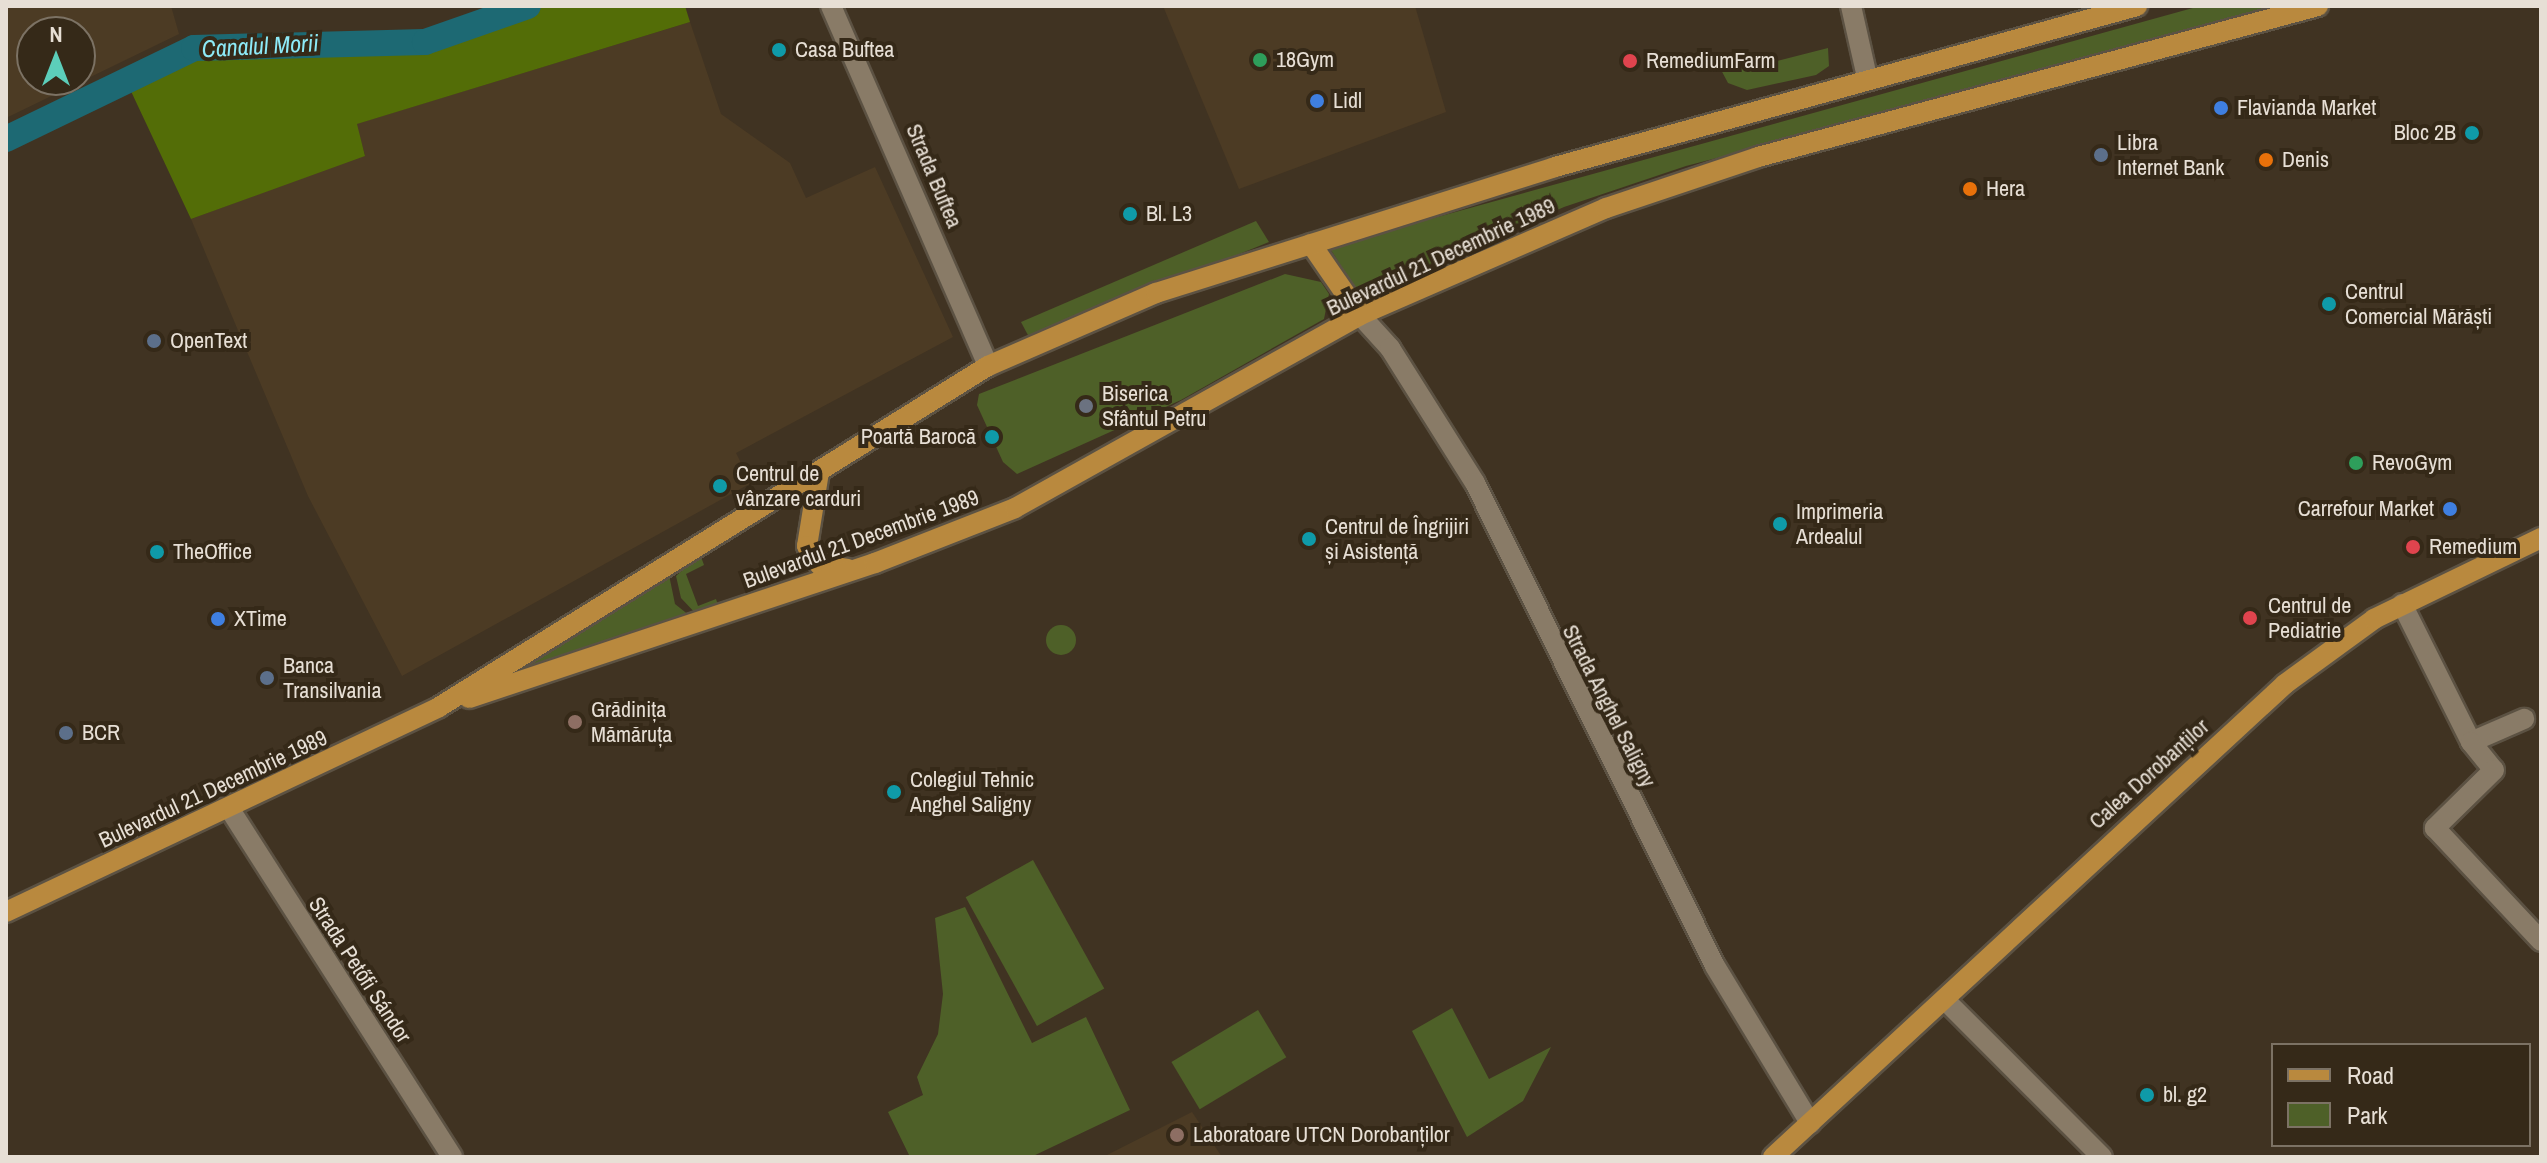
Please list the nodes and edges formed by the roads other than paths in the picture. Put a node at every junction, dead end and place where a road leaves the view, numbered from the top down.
1 (831, 6) edge
2 (1851, 6) edge
3 (2137, 6) edge
4 (2318, 6) edge
5 (1867, 77) junction
6 (1311, 244) junction
7 (1360, 315) junction
8 (988, 366) junction
9 (819, 472) junction
10 (2541, 538) edge
11 (854, 569) junction
12 (2402, 604) junction
13 (439, 707) junction
14 (2524, 719) dead end
15 (2471, 742) junction
16 (229, 808) junction
17 (6, 912) edge
18 (2541, 941) edge
19 (1945, 1000) junction
20 (1810, 1123) junction
21 (452, 1157) edge
22 (1773, 1157) edge
23 (2102, 1157) edge

1 - 8 street, Strada Buftea
2 - 5 street
3 - 5 main road, Bulevardul 21 Decembrie 1989
4 - 7 main road, Bulevardul 21 Decembrie 1989
5 - 6 main road, Bulevardul 21 Decembrie 1989
6 - 7 main road
6 - 8 main road, Bulevardul 21 Decembrie 1989
7 - 11 main road, Bulevardul 21 Decembrie 1989
7 - 20 street, Strada Anghel Saligny
8 - 9 main road, Bulevardul 21 Decembrie 1989
9 - 11 main road
9 - 13 main road, Bulevardul 21 Decembrie 1989
10 - 12 main road, Calea Dorobanților
11 - 13 main road, Bulevardul 21 Decembrie 1989
12 - 15 street
12 - 19 main road, Calea Dorobanților
13 - 16 main road, Bulevardul 21 Decembrie 1989
14 - 15 street
15 - 18 street
16 - 17 main road, Bulevardul 21 Decembrie 1989
16 - 21 street, Strada Petőfi Sándor
19 - 20 main road, Calea Dorobanților
19 - 23 street
20 - 22 main road, Calea Dorobanților

